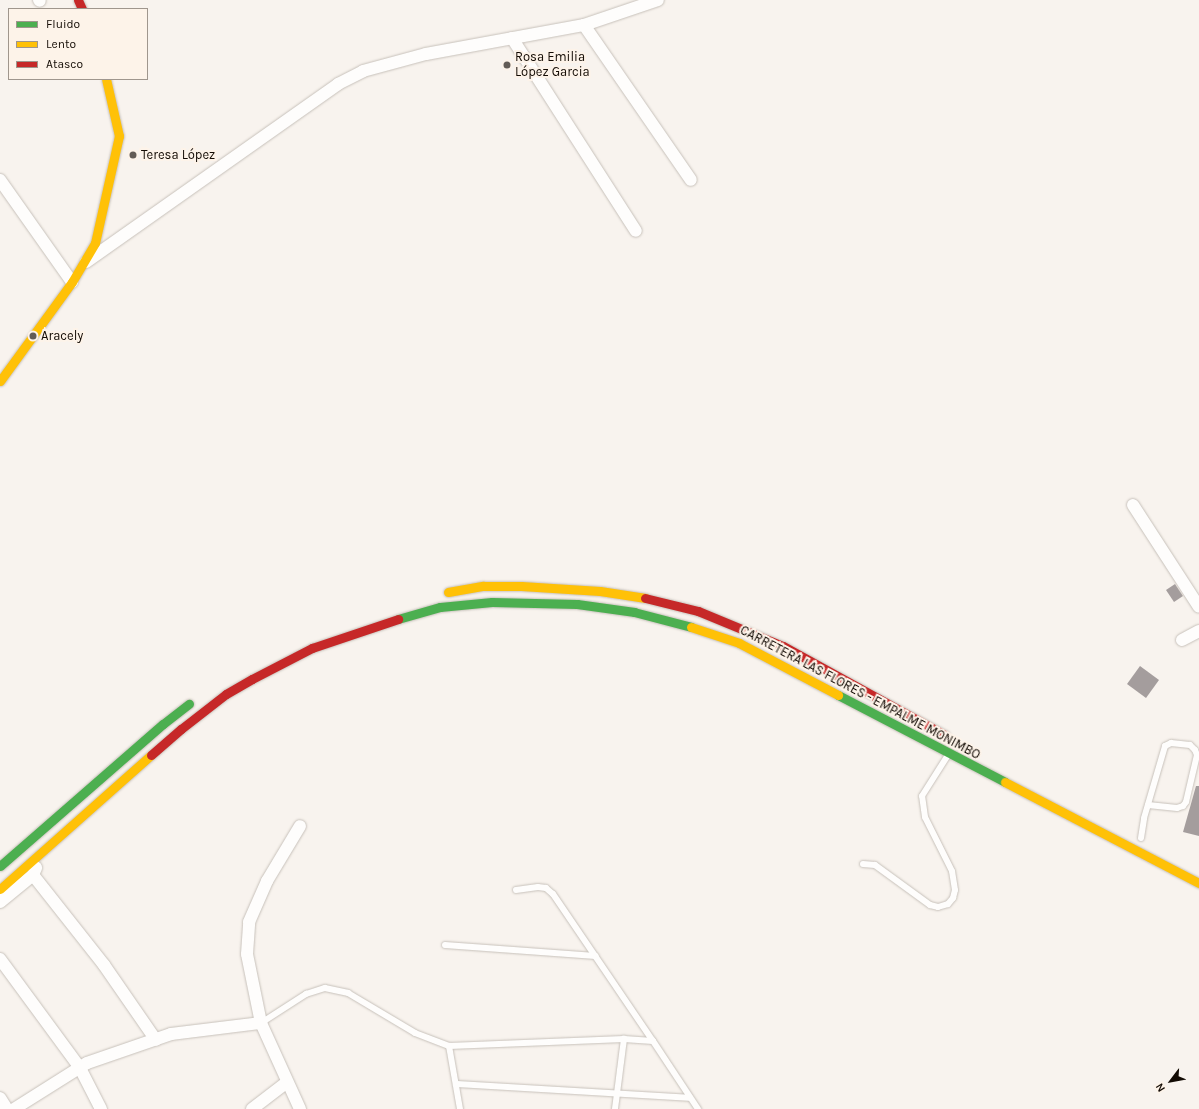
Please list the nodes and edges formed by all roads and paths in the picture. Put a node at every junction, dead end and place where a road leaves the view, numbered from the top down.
1 (658, 0) edge
2 (584, 25) junction
3 (512, 38) junction
4 (106, 80) edge
5 (0, 180) edge
6 (691, 180) dead end
7 (636, 231) dead end
8 (84, 263) junction
9 (72, 282) junction
10 (0, 382) edge
11 (1133, 505) dead end
12 (439, 594) dead end
13 (1199, 607) edge
14 (1199, 631) edge
15 (1182, 640) dead end
16 (196, 698) dead end
17 (955, 740) dead end
18 (948, 754) junction
19 (1148, 805) junction
20 (300, 826) dead end
21 (1141, 838) dead end
22 (42, 850) junction
23 (863, 864) dead end
24 (0, 866) edge
25 (33, 875) junction
26 (1199, 883) edge
27 (0, 889) edge
28 (516, 890) dead end
29 (0, 902) edge
30 (445, 946) dead end
31 (596, 956) junction
32 (0, 959) edge
33 (261, 1023) junction
34 (624, 1039) junction
35 (156, 1040) junction
36 (653, 1042) junction
37 (449, 1046) junction
38 (80, 1068) junction
39 (287, 1082) junction
40 (456, 1084) junction
41 (616, 1094) junction
42 (0, 1098) edge
43 (690, 1098) junction
44 (18, 1108) edge
45 (7, 1109) edge
46 (102, 1109) edge
47 (252, 1109) edge
48 (300, 1109) edge
49 (460, 1109) edge
50 (615, 1109) edge
51 (698, 1109) edge

1 - 2 street
2 - 3 street
2 - 6 street
3 - 7 street
3 - 8 street
4 - 8 main road
5 - 9 street
8 - 9 main road
9 - 10 main road
11 - 13 street
12 - 17 main road, CARRETERA LAS FLORES - EMPALME MONIMBO
14 - 15 street
16 - 24 main road
18 - 22 main road, CARRETERA LAS FLORES - EMPALME MONIMBO
18 - 23 lane
18 - 26 main road, CARRETERA LAS FLORES - EMPALME MONIMBO
19 - 19 lane
19 - 21 lane
20 - 33 street
22 - 25 street
22 - 27 main road, CARRETERA LAS FLORES - EMPALME MONIMBO
25 - 29 street
25 - 35 street
28 - 31 lane
30 - 31 lane
31 - 36 lane
32 - 38 street
33 - 35 street
33 - 37 lane
33 - 39 street
34 - 36 lane
34 - 37 lane
34 - 41 lane
35 - 38 street
36 - 43 lane
37 - 40 lane
38 - 44 street
38 - 46 street
39 - 47 street
39 - 48 street
40 - 41 lane
40 - 49 lane
41 - 43 lane
41 - 50 lane
42 - 45 street
43 - 51 lane

